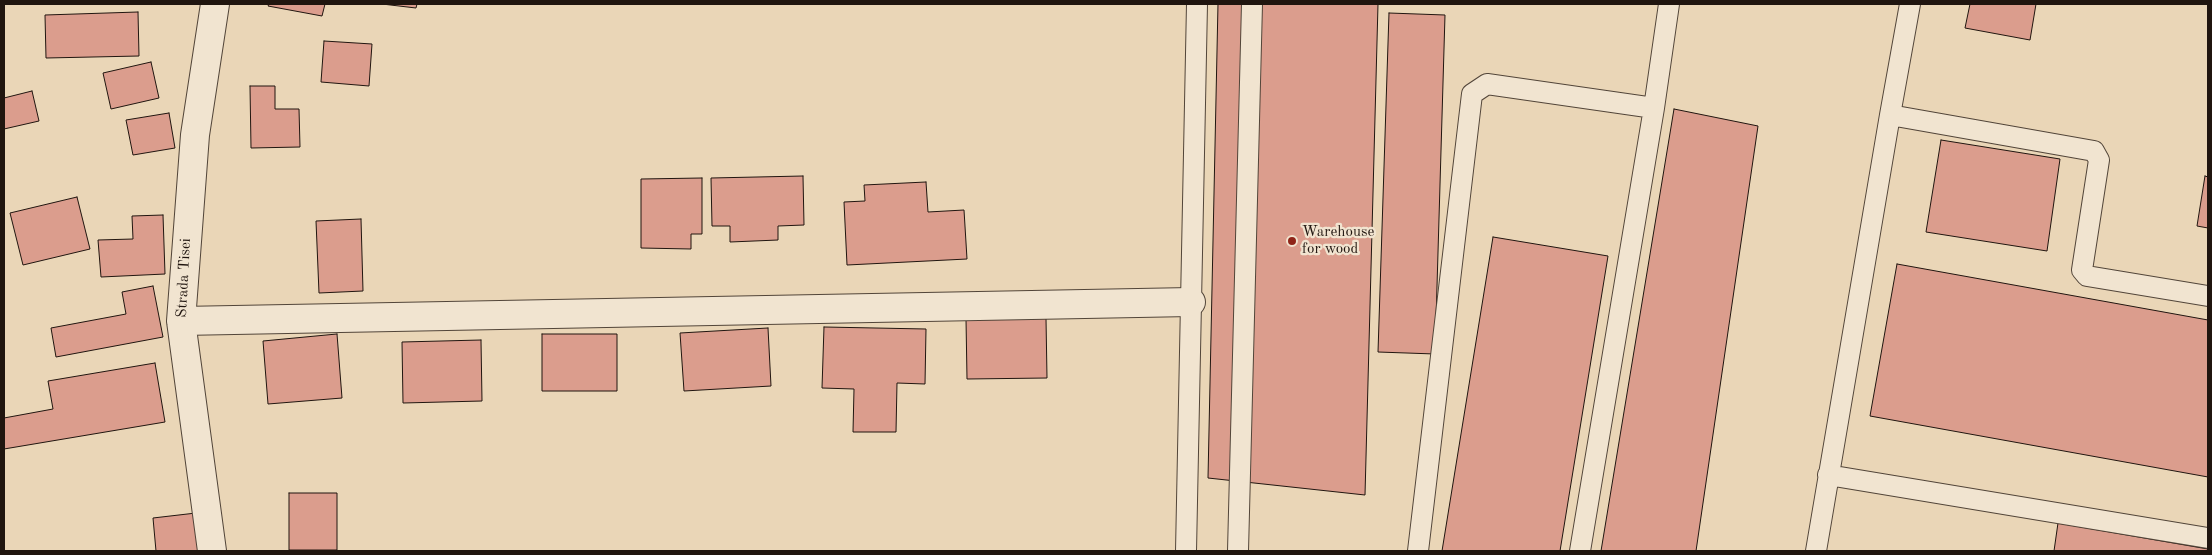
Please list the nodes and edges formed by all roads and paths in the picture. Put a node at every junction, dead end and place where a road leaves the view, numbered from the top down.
1 (215, 4) edge
2 (1197, 4) edge
3 (1252, 4) edge
4 (1669, 4) edge
5 (1910, 4) edge
6 (1654, 108) junction
7 (1890, 115) junction
8 (2208, 296) edge
9 (1191, 302) junction
10 (181, 321) junction
11 (1828, 475) junction
12 (2208, 538) edge
13 (212, 551) edge
14 (1186, 551) edge
15 (1238, 551) edge
16 (1418, 551) edge
17 (1580, 551) edge
18 (1816, 551) edge

1 - 10 street, Strada Tisei
2 - 9 lane
3 - 15 lane
4 - 6 lane
5 - 7 lane
6 - 16 lane
6 - 17 lane
7 - 8 lane
7 - 11 lane
9 - 10 street
9 - 14 lane
10 - 13 street, Strada Tisei
11 - 12 lane
11 - 18 lane

